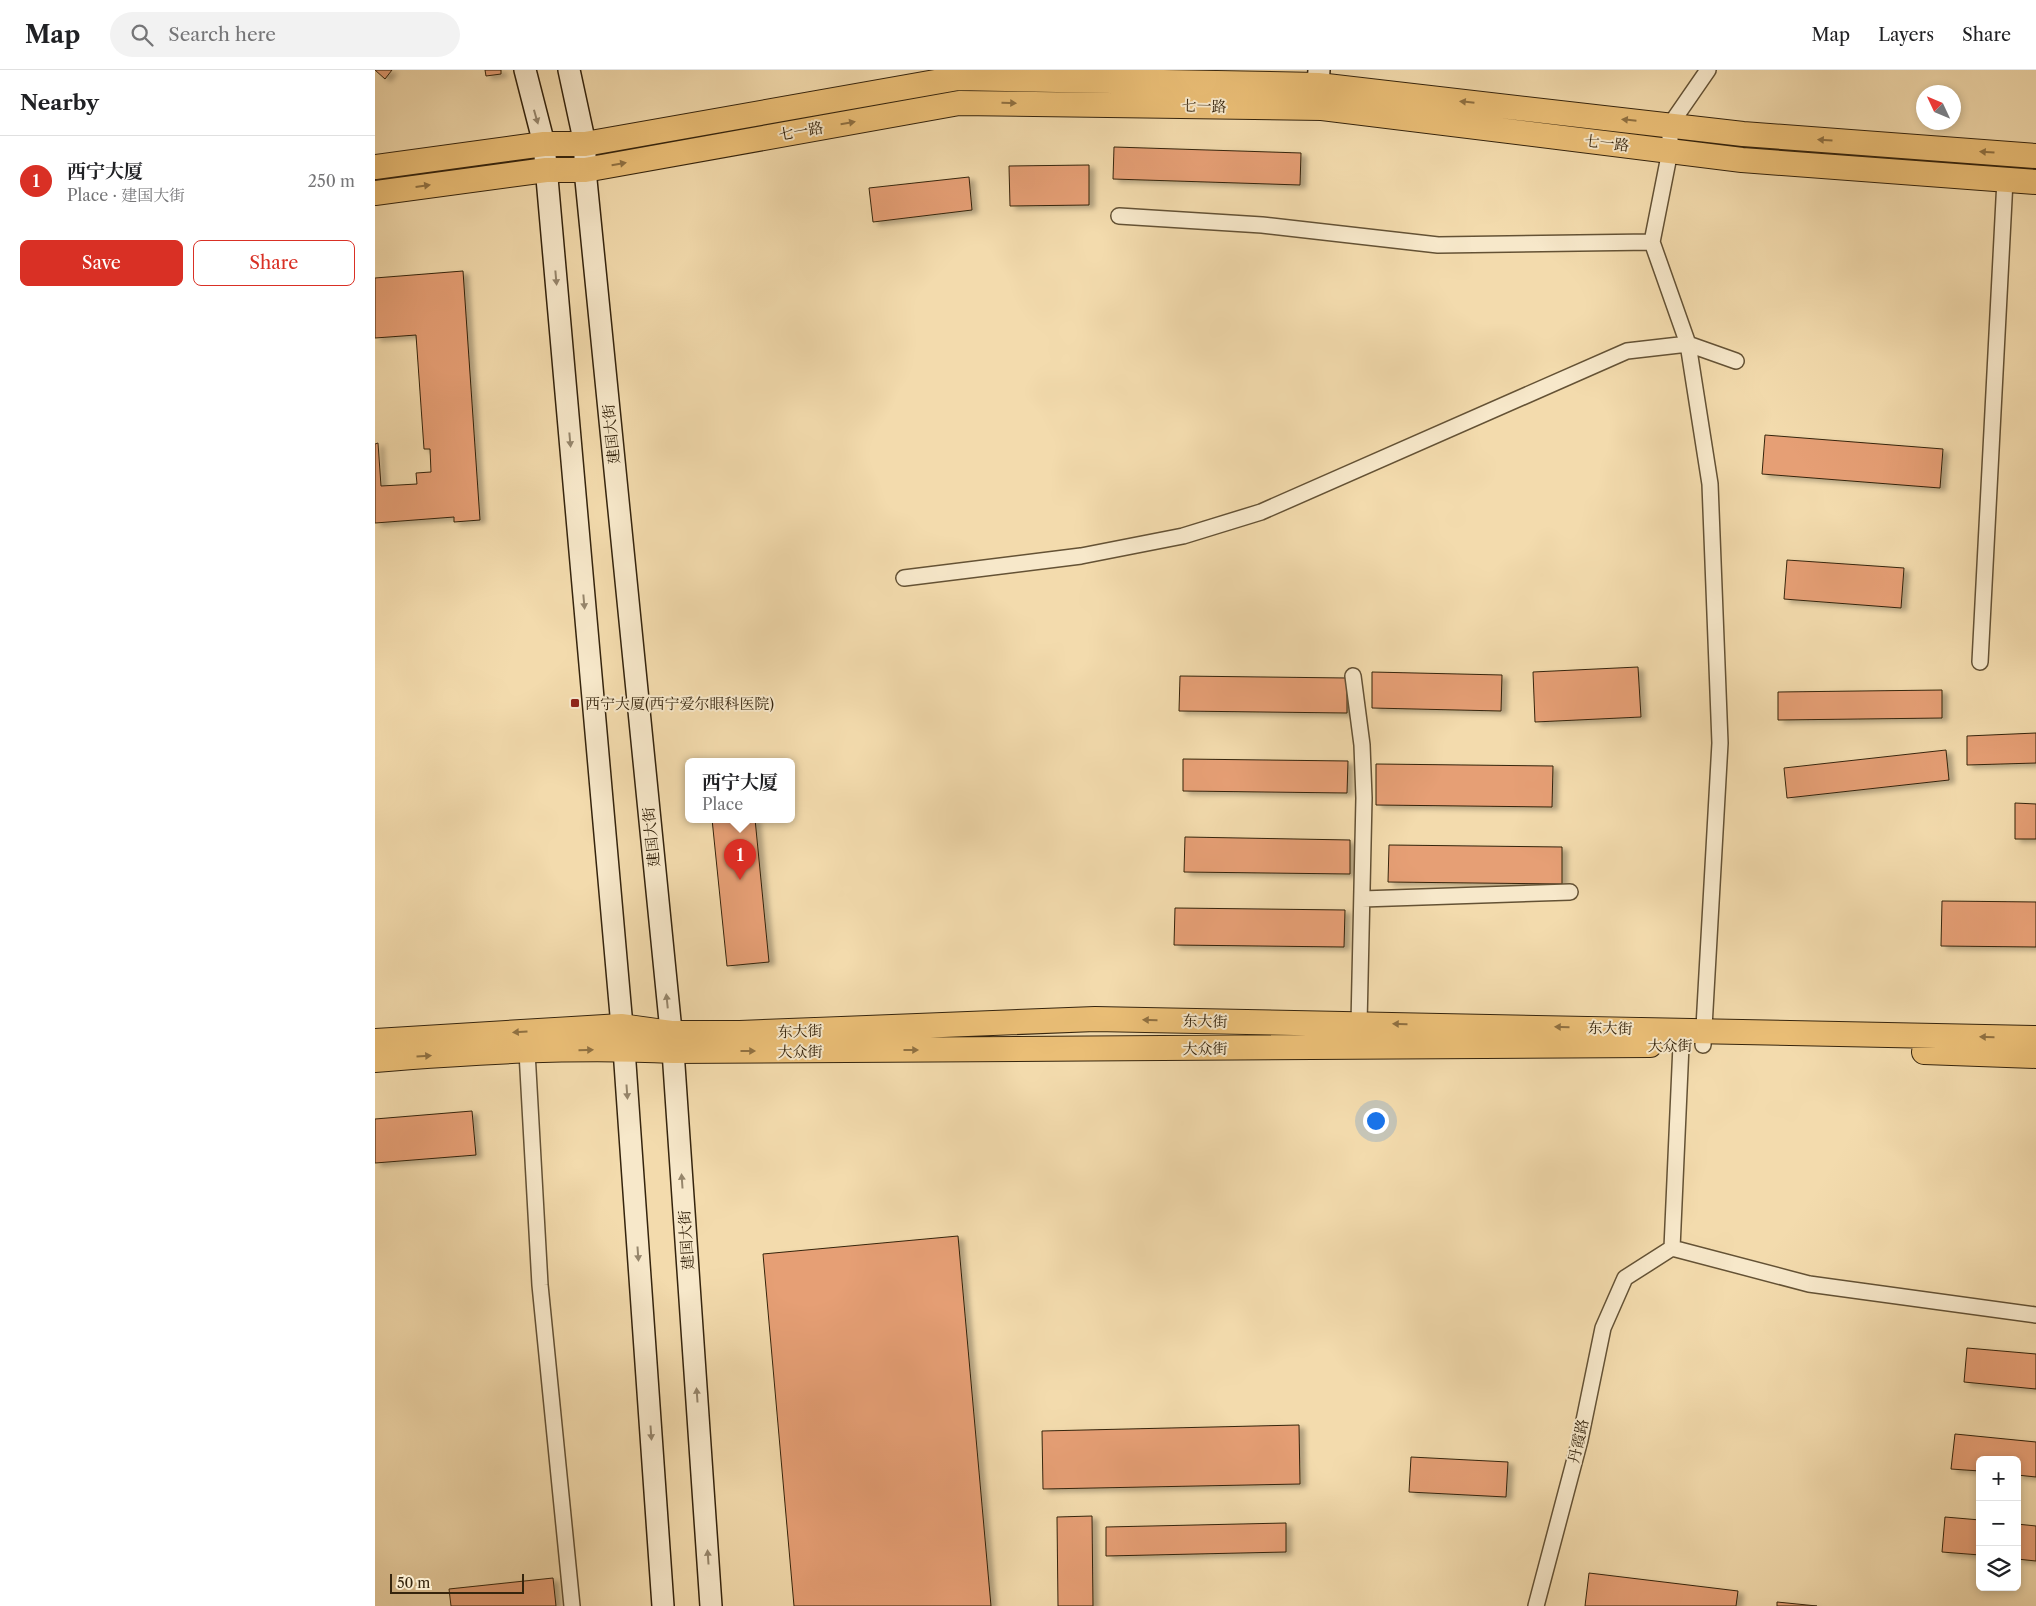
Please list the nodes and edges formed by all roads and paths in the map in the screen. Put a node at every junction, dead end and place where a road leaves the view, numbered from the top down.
1 (525, 70) edge
2 (569, 70) edge
3 (1708, 70) edge
4 (1318, 78) edge
5 (1670, 125) junction
6 (544, 144) junction
7 (585, 144) junction
8 (1669, 151) junction
9 (2036, 156) edge
10 (375, 166) edge
11 (546, 170) junction
12 (585, 170) junction
13 (2005, 180) junction
14 (2036, 182) edge
15 (375, 193) edge
16 (1119, 216) dead end
17 (1652, 242) junction
18 (1688, 344) junction
19 (1736, 361) dead end
20 (904, 578) dead end
21 (1980, 662) dead end
22 (1353, 676) dead end
23 (1570, 892) dead end
24 (1362, 899) junction
25 (1359, 1024) junction
26 (622, 1037) junction
27 (2036, 1038) edge
28 (1696, 1040) junction
29 (375, 1041) edge
30 (672, 1042) junction
31 (527, 1052) junction
32 (2036, 1056) edge
33 (375, 1060) edge
34 (1673, 1248) junction
35 (2036, 1315) edge
36 (573, 1606) edge
37 (663, 1606) edge
38 (711, 1606) edge
39 (1536, 1606) edge

1 -> 6 street
2 - 7 street, 建国大街
3 - 5 street
5 -> 4 main road, 七一路
4 - 7 main road, 七一路
5 - 8 street
9 -> 5 main road, 七一路
6 - 7 main road, 七一路
6 - 10 main road, 七一路
6 - 11 street
7 - 12 street, 建国大街
12 -> 8 main road, 七一路
8 - 13 main road, 七一路
8 - 17 street
11 - 12 main road, 七一路
15 -> 11 main road, 七一路
11 -> 26 street
30 -> 12 street, 建国大街
13 - 14 main road, 七一路
13 - 21 street
16 - 17 street
17 - 18 street
18 - 19 street
18 - 20 street
18 - 28 street
22 - 24 street
23 - 24 street
24 - 25 street
28 -> 25 main road, 东大街
25 -> 30 main road, 东大街
26 -> 29 main road, 东大街
26 - 30 main road, 东大街
31 -> 26 main road
26 -> 37 street
27 -> 28 main road, 东大街
30 -> 28 main road, 大众街
28 - 32 main road, 大众街
28 - 34 street
38 -> 30 street, 建国大街
33 -> 31 main road
31 - 36 street
34 - 35 street
34 - 39 street, 丹霞路

